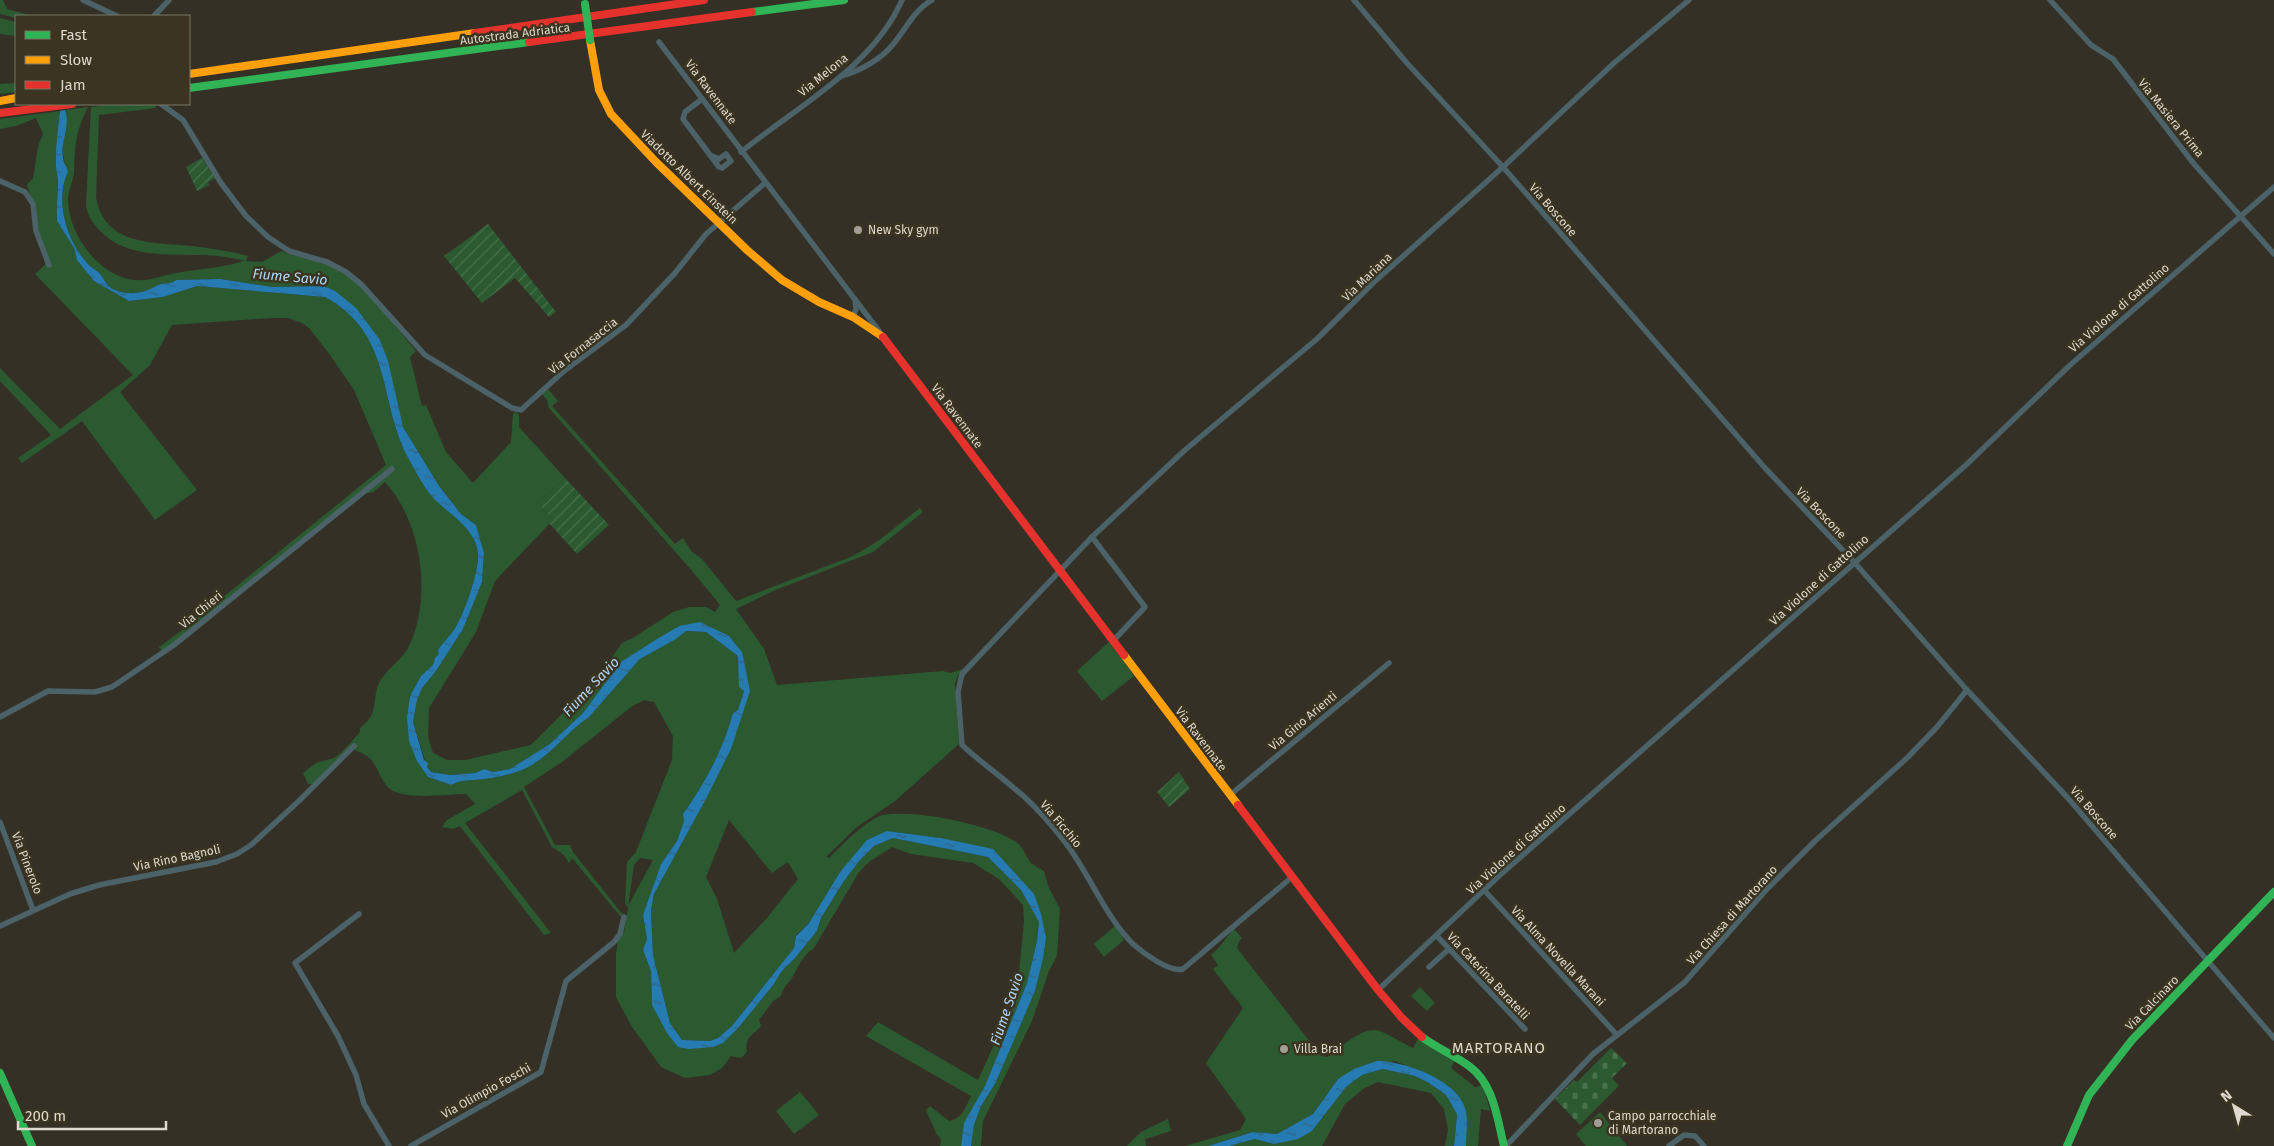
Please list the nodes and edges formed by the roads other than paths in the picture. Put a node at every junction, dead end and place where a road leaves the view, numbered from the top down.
1 (83, 0) edge
2 (169, 0) edge
3 (704, 0) edge
4 (844, 0) edge
5 (902, 0) edge
6 (932, 0) edge
7 (1354, 0) edge
8 (1689, 0) edge
9 (2050, 0) edge
10 (585, 2) edge
11 (115, 15) edge
12 (155, 15) edge
13 (659, 42) dead end
14 (190, 74) edge
15 (841, 76) junction
16 (190, 88) edge
17 (15, 98) edge
18 (702, 99) junction
19 (0, 101) edge
20 (64, 105) edge
21 (162, 105) edge
22 (0, 113) edge
23 (741, 152) junction
24 (710, 155) dead end
25 (1502, 167) junction
26 (0, 181) edge
27 (765, 183) junction
28 (2274, 187) edge
29 (2240, 216) junction
30 (719, 221) junction
31 (2274, 254) edge
32 (49, 265) dead end
33 (854, 298) junction
34 (853, 316) junction
35 (880, 333) junction
36 (392, 469) dead end
37 (1092, 537) junction
38 (1854, 562) junction
39 (1059, 571) junction
40 (1113, 641) junction
41 (1389, 663) dead end
42 (1967, 690) junction
43 (0, 717) edge
44 (354, 746) dead end
45 (1230, 795) junction
46 (0, 822) edge
47 (1292, 877) junction
48 (1484, 890) junction
49 (2274, 892) edge
50 (33, 910) junction
51 (359, 914) dead end
52 (624, 917) dead end
53 (0, 926) edge
54 (1437, 936) junction
55 (1449, 949) junction
56 (2209, 960) junction
57 (1429, 967) dead end
58 (1378, 990) junction
59 (1525, 1029) dead end
60 (1617, 1036) junction
61 (2274, 1038) edge
62 (0, 1073) edge
63 (0, 1087) edge
64 (26, 1146) edge
65 (32, 1146) edge
66 (389, 1146) edge
67 (412, 1146) edge
68 (1505, 1146) edge
69 (1670, 1146) edge
70 (1704, 1146) edge
71 (2067, 1146) edge

1 - 11 street
2 - 12 street
3 - 14 main road, Autostrada Adriatica
4 - 16 main road, Autostrada Adriatica
5 - 15 street, Via Melona
6 - 15 street
7 - 25 street, Via Boscone
8 - 25 street, Via Mariana
9 - 29 street, Via Masiera Prima
10 - 30 main road, Viadotto Albert Einstein, bridge
13 - 18 street, Via Ravennate
15 - 23 street, Via Melona
17 - 19 main road
18 - 23 street, Via Ravennate
18 - 24 street
20 - 22 main road
21 - 30 street, Via Fornasaccia
23 - 27 street, Via Ravennate
25 - 37 street, Via Mariana
25 - 38 street, Via Boscone
26 - 32 street
27 - 30 street, Via Fornasaccia
27 - 33 street, Via Ravennate
28 - 29 street, Via Violone di Gattolino
29 - 31 street, Via Masiera Prima
29 - 38 street, Via Violone di Gattolino
30 - 34 main road, Viadotto Albert Einstein
33 - 34 street
33 - 35 street, Via Ravennate
34 - 35 main road, Via Ravennate
35 - 39 main road, Via Ravennate
36 - 43 street, Via Chieri
37 - 39 street, Via Mariana
37 - 40 street
38 - 42 street, Via Boscone
38 - 48 street, Via Violone di Gattolino
39 - 40 main road, Via Ravennate
39 - 47 street, Via Ficchio
40 - 45 main road, Via Ravennate
41 - 45 street, Via Gino Arienti
42 - 56 street, Via Boscone
42 - 60 street, Via Chiesa di Martorano
44 - 50 street, Via Rino Bagnoli
45 - 47 main road, Via Ravennate
46 - 50 street, Via Pinerolo
47 - 58 main road, Via Ravennate
48 - 54 street, Via Violone di Gattolino
48 - 60 street, Via Alma Novella Marani
49 - 56 main road, Via Calcinaro
50 - 53 street, Via Rino Bagnoli
51 - 66 street
52 - 67 street, Via Olimpio Foschi
54 - 55 street, Via Caterina Baratelli
54 - 58 street, Via Violone di Gattolino
55 - 57 street
55 - 59 street, Via Caterina Baratelli
56 - 61 street, Via Boscone
56 - 71 main road, Via Calcinaro
58 - 68 main road, Via Ravennate
60 - 68 street, Via Chiesa di Martorano
62 - 65 main road
63 - 64 main road
69 - 70 street

